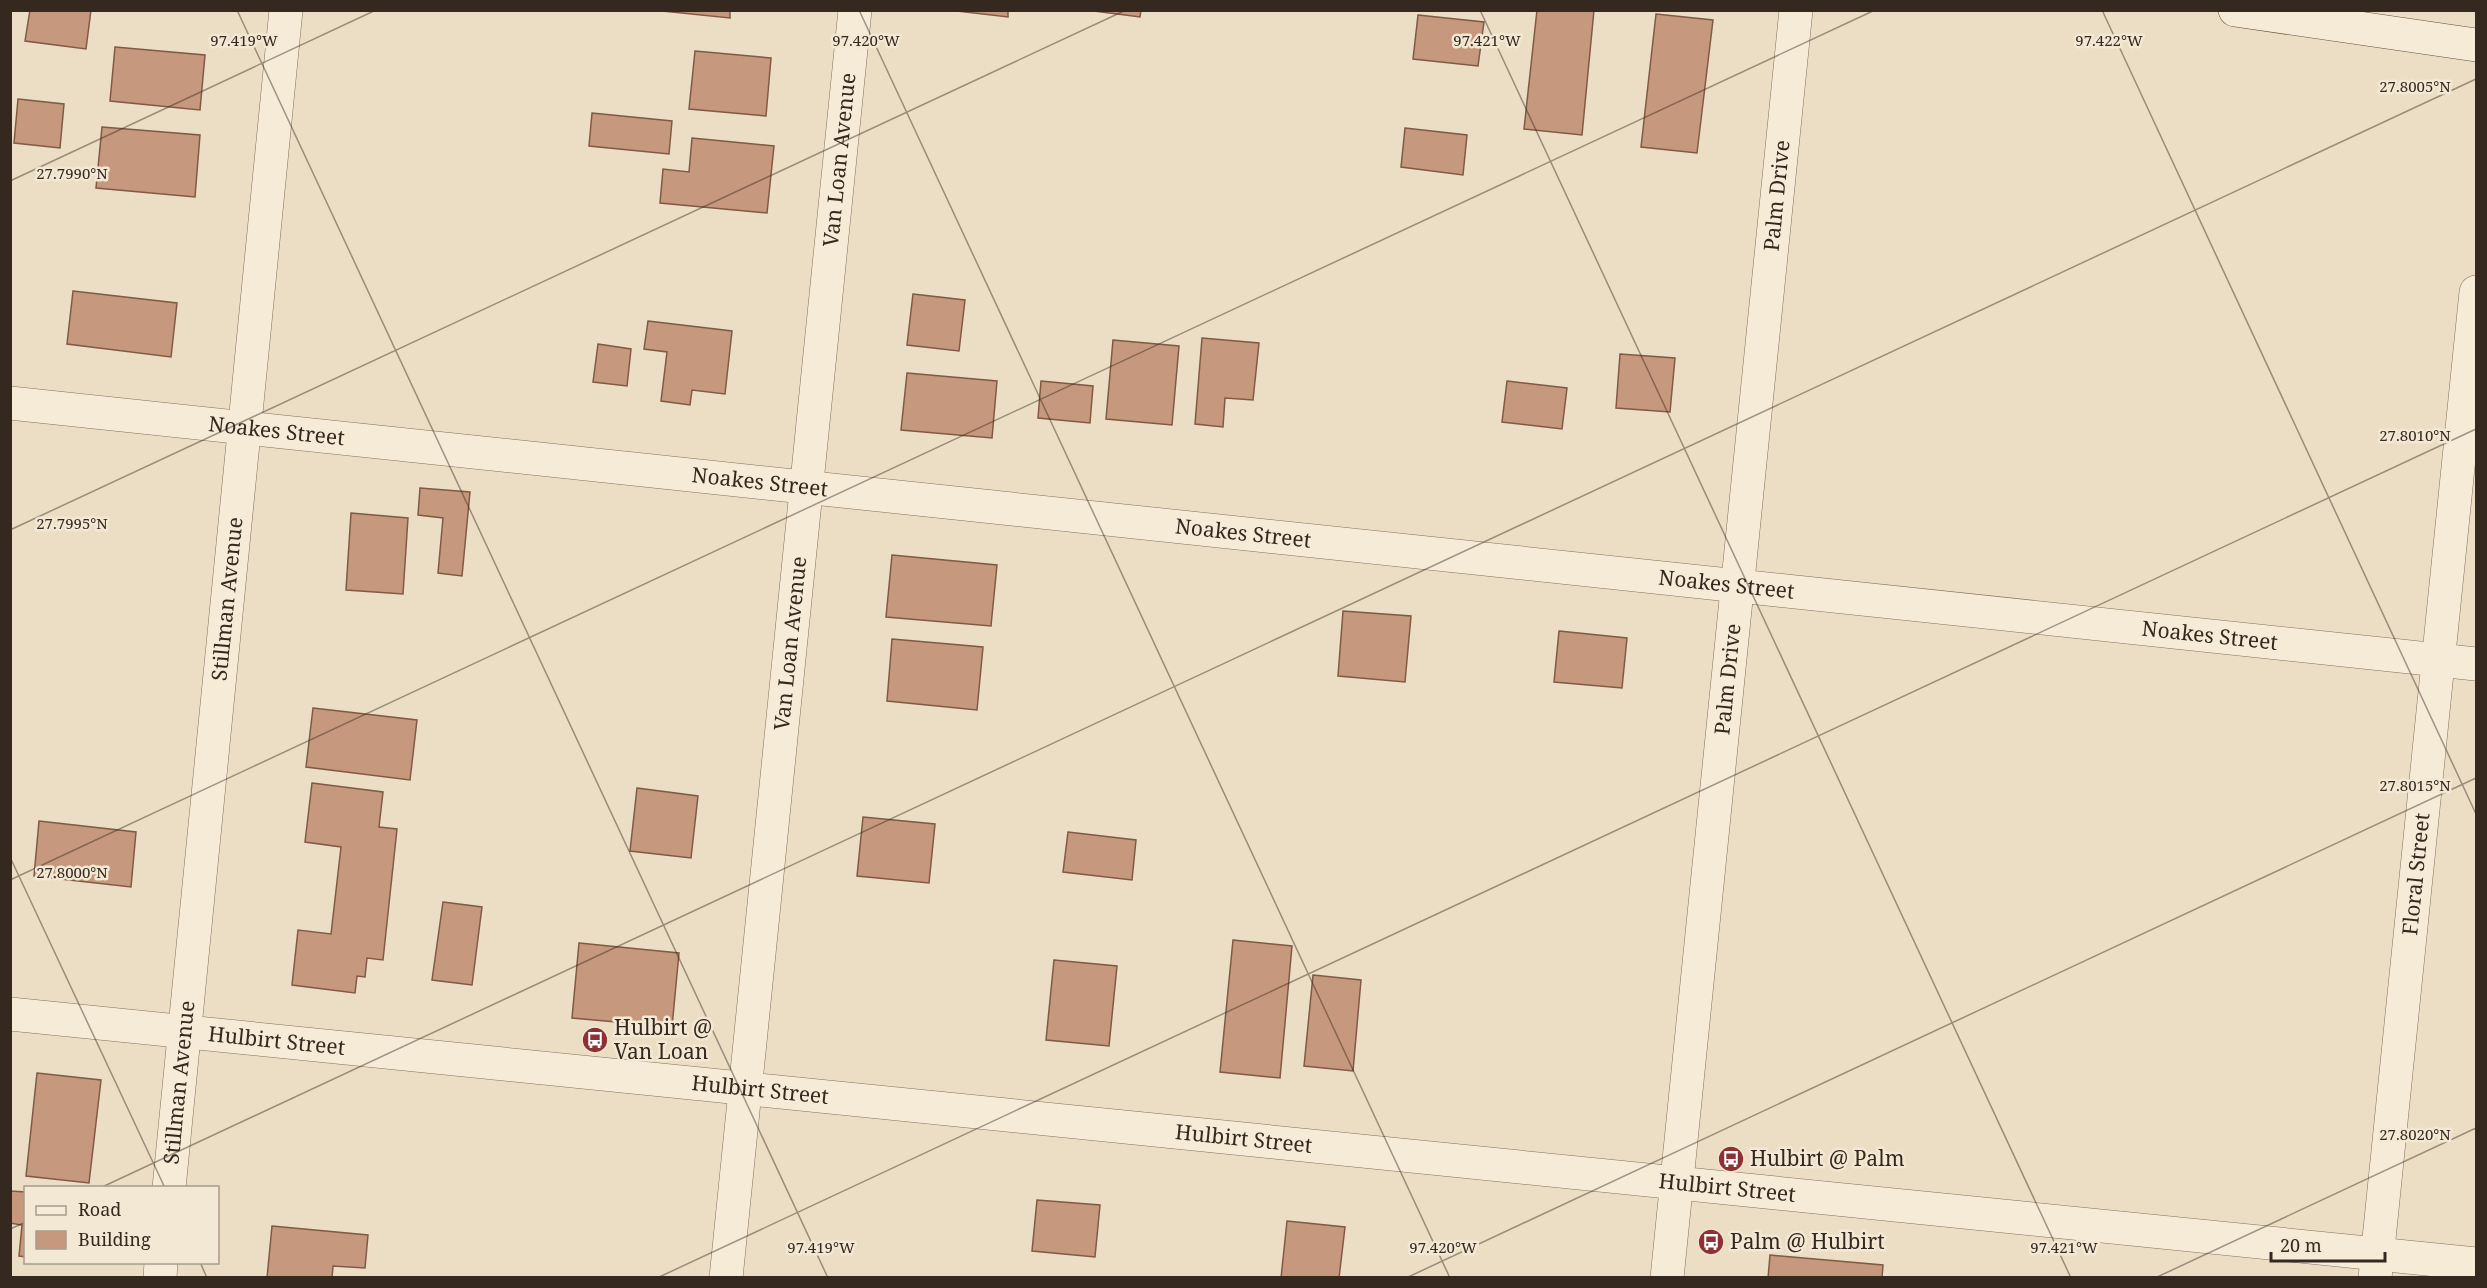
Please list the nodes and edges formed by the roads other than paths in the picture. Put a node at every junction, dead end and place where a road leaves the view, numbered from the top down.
1 (286, 10) edge
2 (855, 10) edge
3 (1796, 10) edge
4 (2235, 10) edge
5 (2476, 45) edge
6 (2476, 292) edge
7 (10, 403) edge
8 (245, 428) junction
9 (806, 487) junction
10 (1737, 585) junction
11 (2439, 660) junction
12 (2476, 664) edge
13 (10, 1014) edge
14 (184, 1032) junction
15 (745, 1089) junction
16 (1677, 1183) junction
17 (169, 1186) edge
18 (2476, 1264) edge
19 (2376, 1266) edge
20 (726, 1278) edge
21 (1667, 1278) edge

1 - 8 street, Stillman Avenue
2 - 9 street, Van Loan Avenue
3 - 10 street, Palm Drive
4 - 5 street
6 - 11 street, Floral Street
7 - 8 street, Noakes Street
8 - 9 street, Noakes Street
8 - 14 street, Stillman Avenue
9 - 10 street, Noakes Street
9 - 15 street, Van Loan Avenue
10 - 11 street, Noakes Street
10 - 16 street, Palm Drive
11 - 12 street, Noakes Street
11 - 19 street, Floral Street
13 - 14 street, Hulbirt Street
14 - 15 street, Hulbirt Street
14 - 17 street, Stillman Avenue
15 - 16 street, Hulbirt Street
15 - 20 street, Van Loan Avenue
16 - 19 street, Hulbirt Street
16 - 21 street, Palm Drive
18 - 19 street, Hulbirt Street

